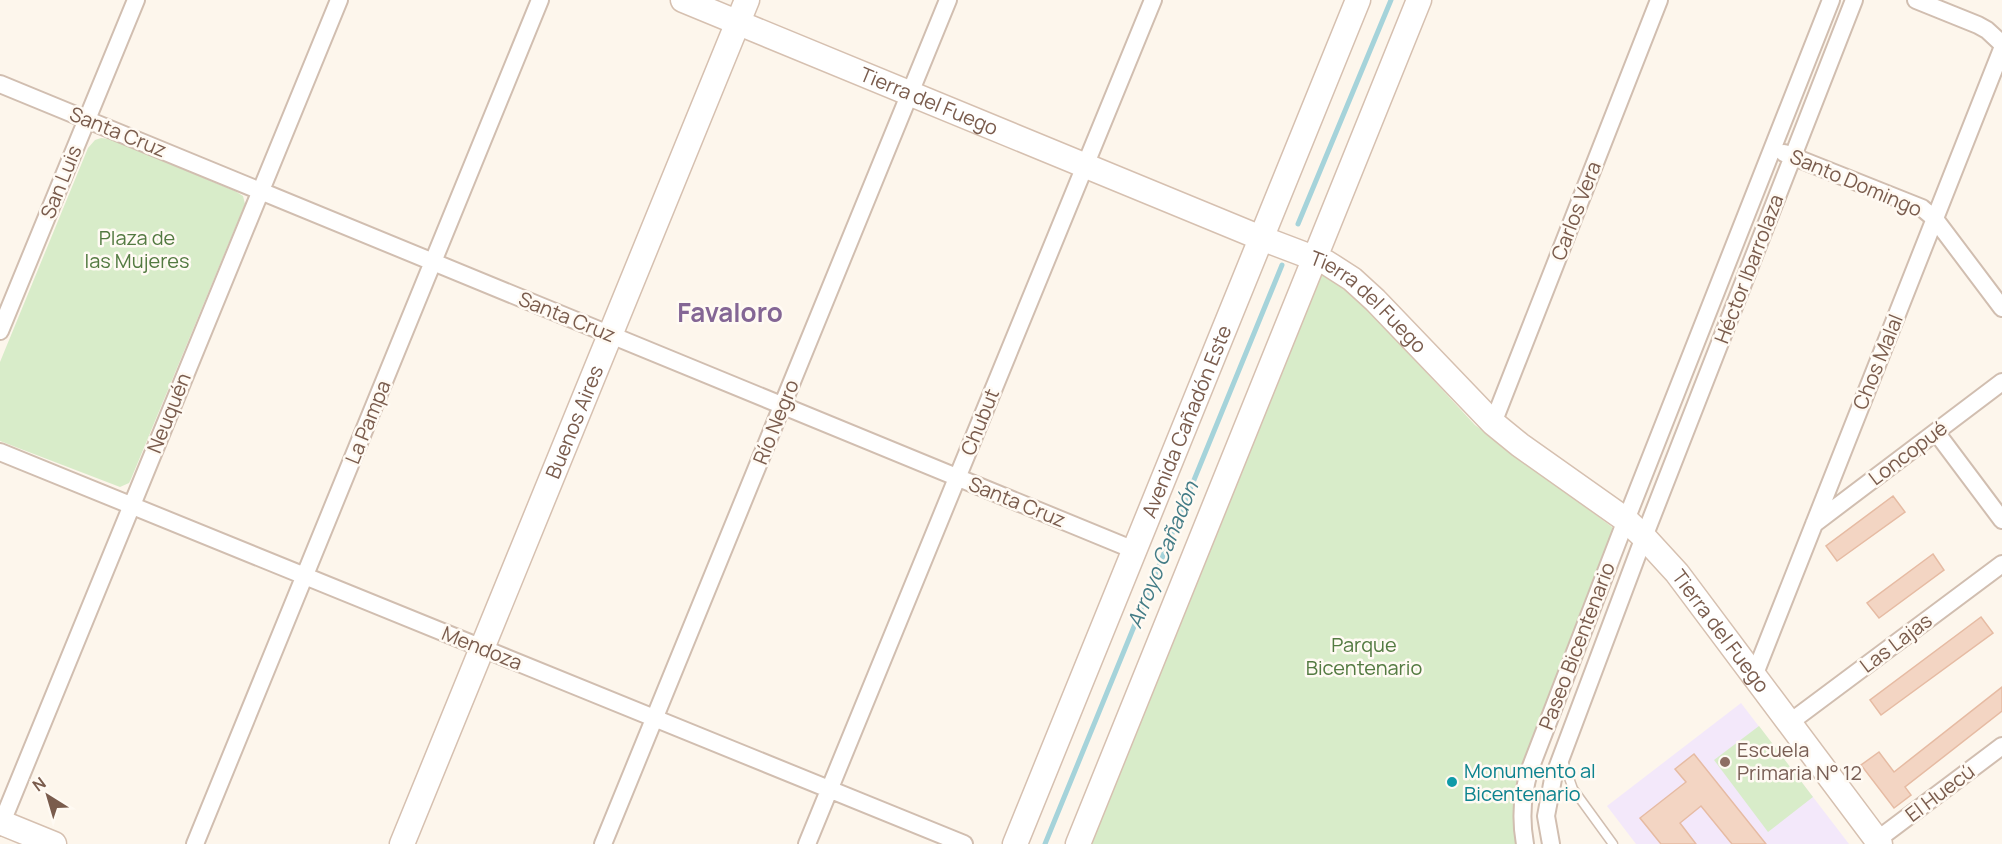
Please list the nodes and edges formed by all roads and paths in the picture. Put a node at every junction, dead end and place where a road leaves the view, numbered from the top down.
1 (136, 0) edge
2 (339, 0) edge
3 (540, 0) edge
4 (683, 0) edge
5 (747, 0) edge
6 (948, 0) edge
7 (1153, 0) edge
8 (1358, 0) edge
9 (1419, 0) edge
10 (1659, 0) edge
11 (1831, 0) edge
12 (1854, 0) edge
13 (1916, 0) edge
14 (738, 22) junction
15 (2002, 44) edge
16 (2002, 49) edge
17 (0, 84) edge
18 (910, 93) junction
19 (87, 120) junction
20 (1772, 148) junction
21 (1793, 157) junction
22 (1085, 165) junction
23 (260, 191) junction
24 (1935, 219) junction
25 (1261, 238) junction
26 (1315, 258) junction
27 (433, 262) junction
28 (2002, 308) edge
29 (0, 331) edge
30 (610, 335) junction
31 (2002, 382) edge
32 (782, 406) junction
33 (1493, 423) junction
34 (1936, 432) junction
35 (0, 452) edge
36 (957, 477) junction
37 (132, 505) junction
38 (1626, 520) junction
39 (2002, 520) edge
40 (1814, 524) junction
41 (1644, 537) junction
42 (1134, 550) junction
43 (2002, 564) edge
44 (305, 576) junction
45 (482, 648) junction
46 (1754, 676) junction
47 (655, 718) junction
48 (1789, 723) junction
49 (2002, 746) edge
50 (1562, 754) junction
51 (829, 789) junction
52 (1, 824) edge
53 (1879, 842) edge
54 (54, 844) edge
55 (195, 844) edge
56 (402, 844) edge
57 (603, 844) edge
58 (807, 844) edge
59 (964, 844) edge
60 (1015, 844) edge
61 (1078, 844) edge
62 (1525, 844) edge
63 (1551, 844) edge
64 (1613, 844) edge

1 - 19 street, San Luis
2 - 23 street, Neuquén
3 - 27 street, La Pampa
4 - 14 street, Tierra del Fuego
5 - 14 street, Buenos Aires
6 - 18 street, Río Negro
7 - 22 street, Chubut
8 - 25 street, Avenida Cañadón Este
9 - 26 street
10 - 33 street, Carlos Vera
11 - 20 street, Héctor Ibarrolaza
12 - 21 street, Héctor Ibarrolaza
13 - 15 street
14 - 18 street, Tierra del Fuego
14 - 30 street, Buenos Aires
16 - 24 street, Chos Malal
17 - 19 street, Santa Cruz
18 - 22 street, Tierra del Fuego
18 - 32 street, Río Negro
19 - 23 street, Santa Cruz
19 - 29 street, San Luis
20 - 21 street, Santo Domingo
20 - 38 street, Héctor Ibarrolaza
21 - 24 street, Santo Domingo
21 - 41 street, Héctor Ibarrolaza
22 - 25 street, Tierra del Fuego
22 - 36 street, Chubut
23 - 27 street, Santa Cruz
23 - 37 street, Neuquén
24 - 28 street, Santo Domingo
24 - 40 street, Chos Malal
25 - 26 street, Tierra del Fuego
25 - 42 street, Avenida Cañadón Este
26 - 33 street, Tierra del Fuego
26 - 61 street
27 - 30 street, Santa Cruz
27 - 44 street, La Pampa
30 - 32 street, Santa Cruz
30 - 45 street, Buenos Aires
31 - 34 street, Loncopué
32 - 36 street, Santa Cruz
32 - 47 street, Río Negro
33 - 38 street, Tierra del Fuego
34 - 39 street
34 - 40 street, Loncopué
35 - 37 street, Mendoza
36 - 42 street, Santa Cruz
36 - 51 street, Chubut
37 - 44 street, Mendoza
37 - 52 street, Neuquén
38 - 41 street, Tierra del Fuego
38 - 62 street, Paseo Bicentenario
40 - 46 street, Chos Malal
41 - 46 street, Tierra del Fuego
41 - 50 street, Paseo Bicentenario
42 - 60 street, Avenida Cañadón Este
43 - 48 street, Las Lajas
44 - 45 street, Mendoza
44 - 55 street, La Pampa
45 - 47 street, Mendoza
45 - 56 street, Buenos Aires
46 - 48 street, Tierra del Fuego
47 - 51 street, Mendoza
47 - 57 street, Río Negro
48 - 53 street, Tierra del Fuego
49 - 53 street, El Huecú
50 - 63 street, Paseo Bicentenario
50 - 64 lane
51 - 58 street, Chubut
51 - 59 street, Mendoza
52 - 54 street

